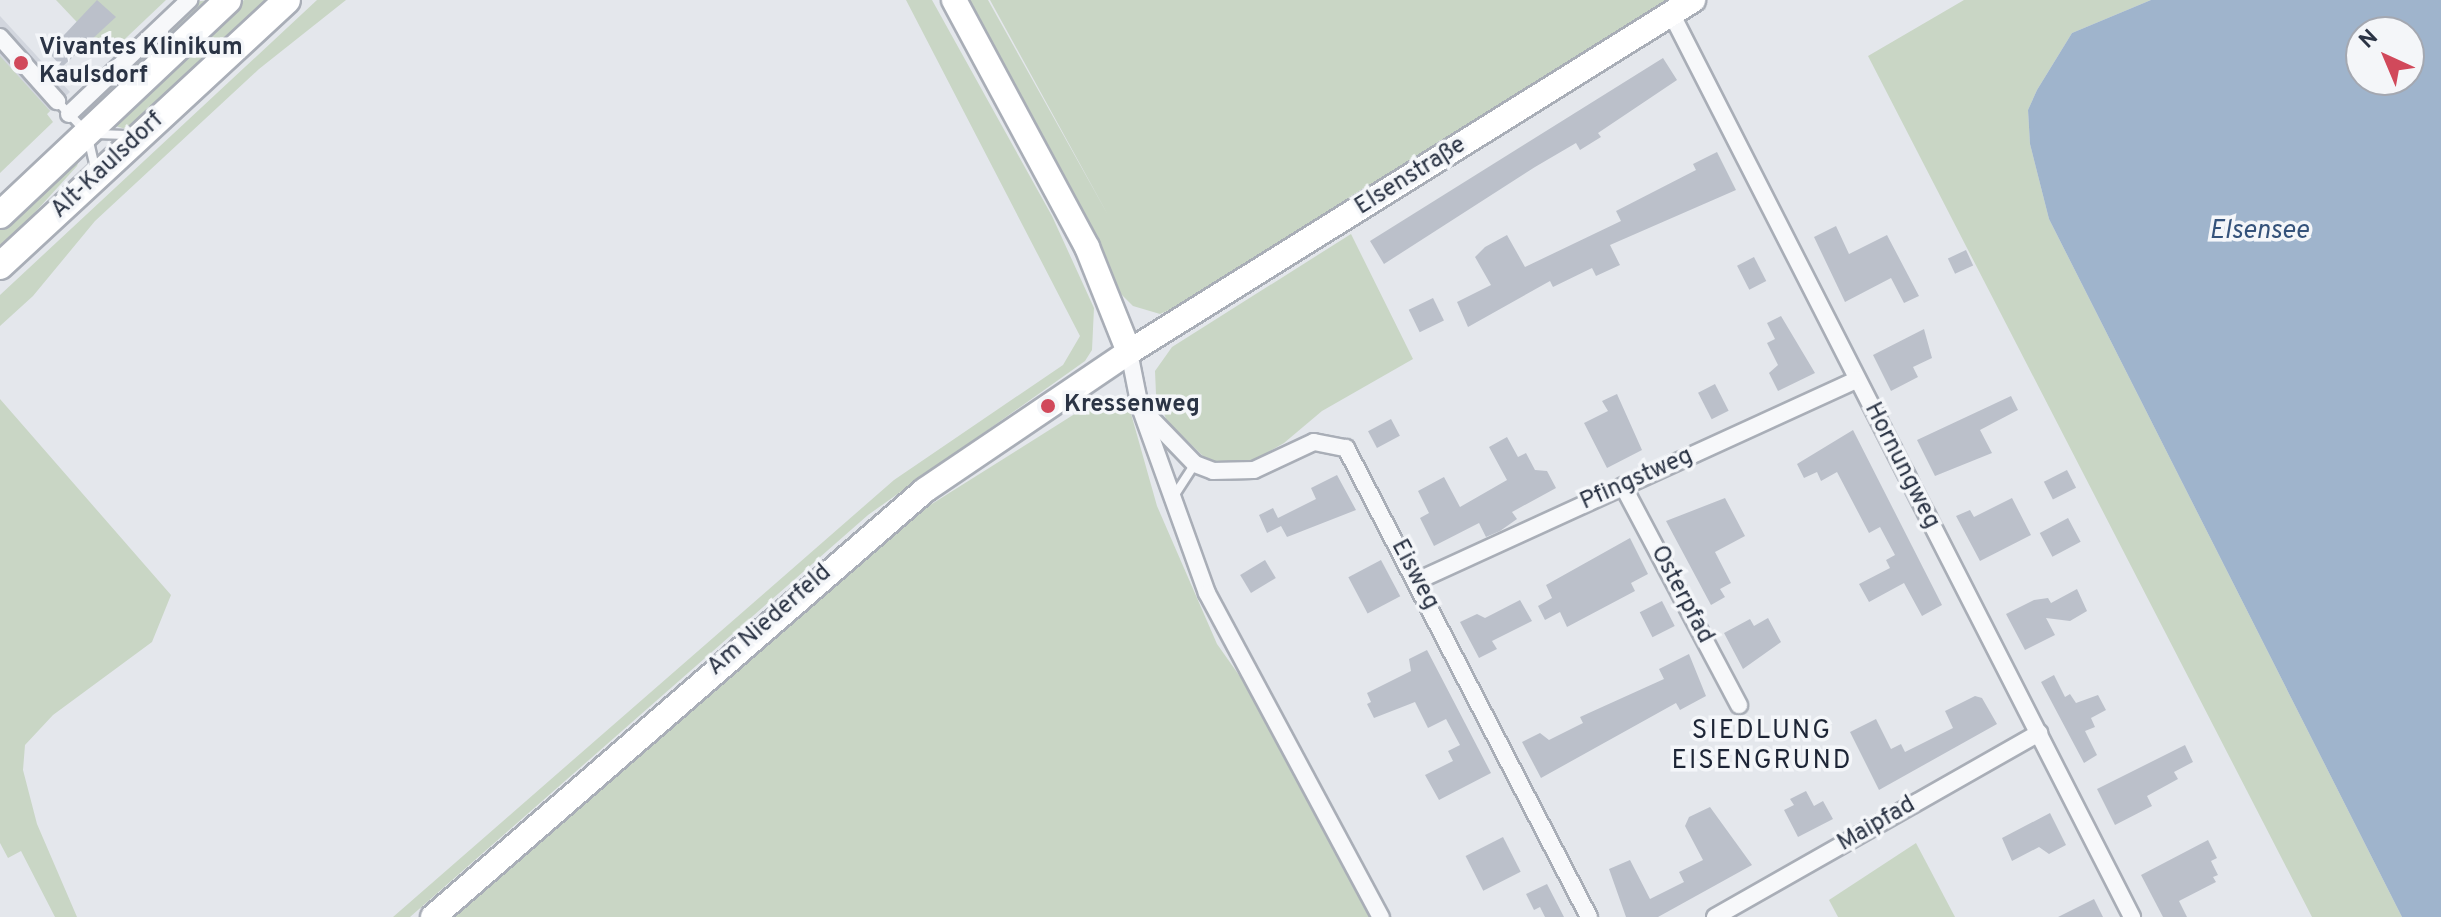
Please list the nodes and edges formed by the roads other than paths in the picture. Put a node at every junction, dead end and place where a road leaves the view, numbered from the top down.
1 (189, 0) edge
2 (228, 0) edge
3 (287, 0) edge
4 (954, 0) edge
5 (1693, 0) edge
6 (1671, 13) junction
7 (0, 37) edge
8 (57, 101) joint
9 (78, 124) junction
10 (142, 135) junction
11 (98, 176) junction
12 (0, 215) edge
13 (0, 266) edge
14 (1129, 352) junction
15 (1857, 380) junction
16 (1140, 407) junction
17 (1195, 464) junction
18 (1623, 486) junction
19 (1171, 500) junction
20 (1417, 581) junction
21 (1739, 705) dead end
22 (2039, 733) junction
23 (433, 917) edge
24 (1381, 917) edge
25 (1589, 917) edge
26 (1715, 917) edge
27 (2132, 917) edge

1 - 9 street, Alt-Kaulsdorf
2 - 9 main road, Alt-Kaulsdorf
3 - 10 main road, Alt-Kaulsdorf
4 - 14 street
5 - 6 street, Elsenstraße
6 - 14 street, Elsenstraße
6 - 15 street, Hornungweg
7 - 8 street
8 - 9 lane
9 - 10 lane
9 - 11 lane
9 - 12 main road, Alt-Kaulsdorf
10 - 11 main road, Alt-Kaulsdorf
11 - 13 main road, Alt-Kaulsdorf
14 - 16 street
14 - 23 street, Am Niederfeld
15 - 18 street, Pfingstweg
15 - 22 street, Hornungweg
16 - 17 street
16 - 19 street
17 - 19 lane
17 - 20 street, Eisweg
18 - 20 street, Pfingstweg
18 - 21 street, Osterpfad
19 - 24 street
20 - 25 street, Eisweg
22 - 26 street, Maipfad
22 - 27 street, Hornungweg

